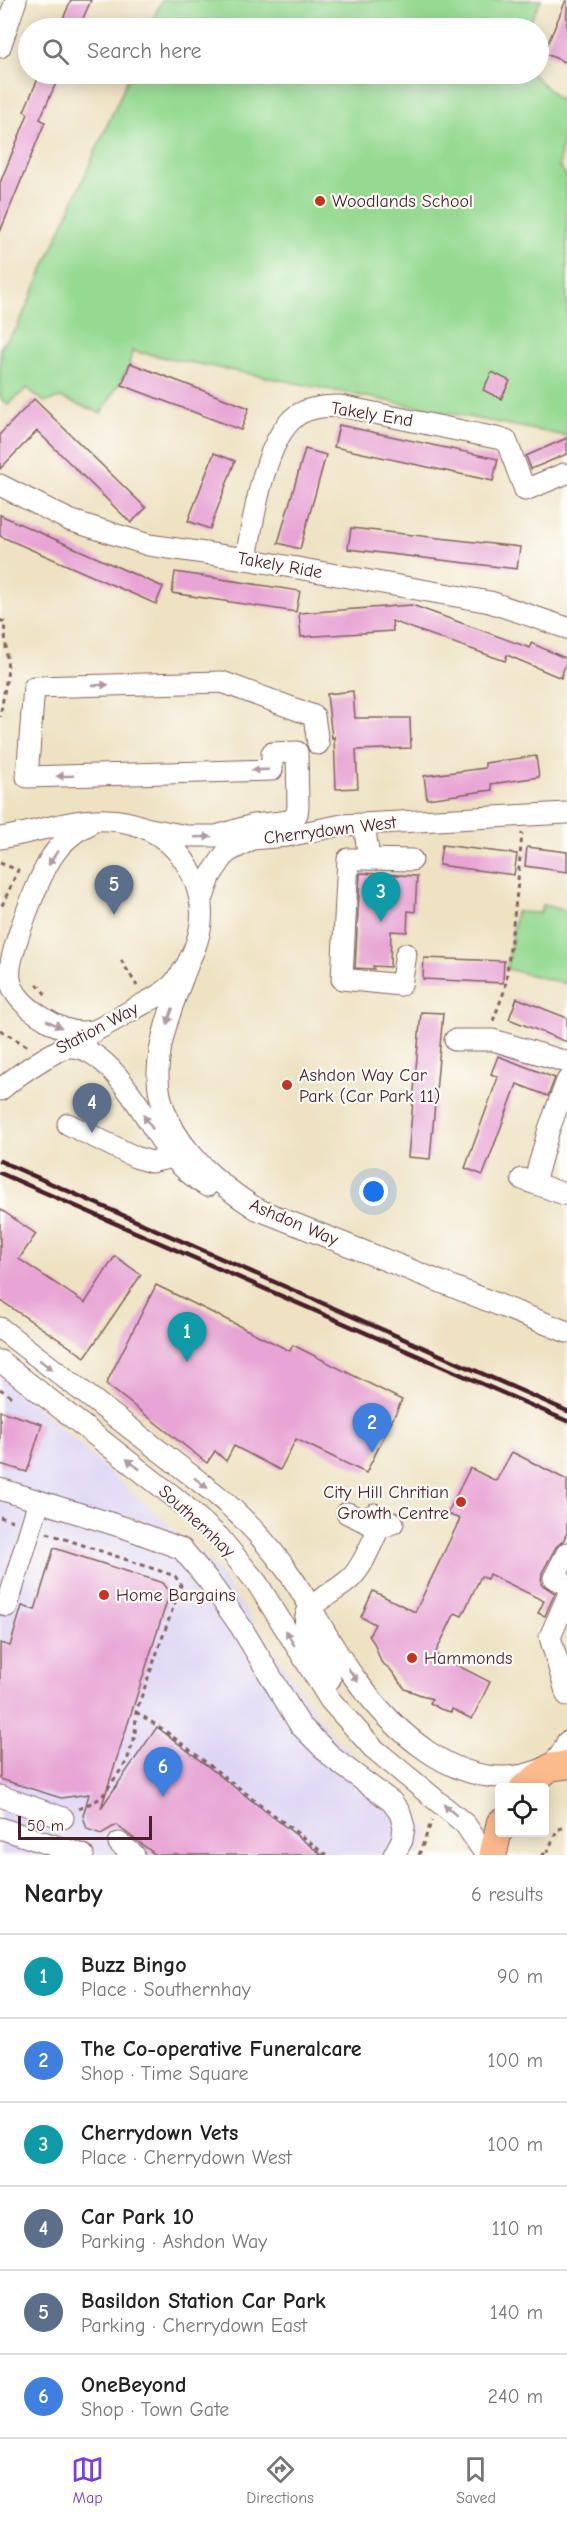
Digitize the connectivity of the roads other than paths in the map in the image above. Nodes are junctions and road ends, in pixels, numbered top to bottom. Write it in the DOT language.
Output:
graph roads {
  1 [pos="16,0"];
  2 [pos="0,47"];
  3 [pos="564,474"];
  4 [pos="0,485"];
  5 [pos="246,559"];
  6 [pos="567,628"];
  7 [pos="318,744"];
  8 [pos="567,813"];
  9 [pos="97,821"];
  10 [pos="364,824"];
  11 [pos="145,828"];
  12 [pos="0,838"];
  13 [pos="369,859"];
  14 [pos="412,860"];
  15 [pos="201,903"];
  16 [pos="406,954"];
  17 [pos="189,961"];
  18 [pos="96,1030"];
  19 [pos="455,1040"];
  20 [pos="59,1049"];
  21 [pos="567,1062"];
  22 [pos="567,1081"];
  23 [pos="0,1090"];
  24 [pos="68,1124"];
  25 [pos="173,1157"];
  26 [pos="567,1195"];
  27 [pos="257,1209"];
  28 [pos="0,1328"];
  29 [pos="567,1332"];
  30 [pos="0,1361"];
  31 [pos="0,1370"];
  32 [pos="25,1381"];
  33 [pos="0,1489"];
  34 [pos="39,1501"];
  35 [pos="347,1513"];
  36 [pos="567,1553"];
  37 [pos="567,1584"];
  38 [pos="567,1598"];
  39 [pos="7,1606"];
  40 [pos="310,1608"];
  41 [pos="567,1695"];
  42 [pos="567,1742"];
  43 [pos="373,1748"];
  44 [pos="562,1762"];
  45 [pos="530,1783"];
  46 [pos="0,1796"];
  47 [pos="63,1818"];
  48 [pos="0,1828"];
  49 [pos="497,1837"];
  50 [pos="83,1855"];
  51 [pos="394,1855"];
  52 [pos="486,1855"];
  53 [pos="493,1855"];
  1 -- 2 [label="street"];
  3 -- 5 [label="street, Takely End"];
  4 -- 5 [label="street, Takely Ride"];
  5 -- 6 [label="street, Takely Ride"];
  11 -- 7 [label="street, one-way"];
  8 -- 10 [label="street, Cherrydown West"];
  9 -- 11 [label="street"];
  9 -- 12 [label="street"];
  9 -- 18 [label="street, one-way"];
  10 -- 13 [label="street"];
  10 -- 15 [label="street, Cherrydown West"];
  11 -- 15 [label="street"];
  13 -- 14 [label="street"];
  13 -- 16 [label="street"];
  15 -- 17 [label="street"];
  17 -- 18 [label="street, Station Way"];
  17 -- 27 [label="street, Ashdon Way, one-way"];
  18 -- 20 [label="street, Station Way"];
  19 -- 21 [label="street"];
  20 -- 23 [label="street, Station Way"];
  25 -- 20 [label="street, one-way"];
  22 -- 26 [label="street"];
  24 -- 25 [label="street"];
  25 -- 27 [label="street"];
  27 -- 29 [label="street, Ashdon Way"];
  28 -- 40 [label="street, Southernhay, one-way"];
  30 -- 32 [label="street, Southernhay"];
  31 -- 32 [label="street"];
  43 -- 32 [label="street, Southernhay, one-way"];
  33 -- 34 [label="street"];
  34 -- 39 [label="street"];
  34 -- 51 [label="street"];
  35 -- 40 [label="street"];
  36 -- 37 [label="street"];
  38 -- 41 [label="street"];
  40 -- 43 [label="street, Southernhay"];
  40 -- 44 [label="street, Southernhay, one-way"];
  42 -- 44 [label="street"];
  52 -- 43 [label="street, Southernhay, one-way"];
  44 -- 45 [label="main road"];
  46 -- 47 [label="street"];
  48 -- 50 [label="street"];
  49 -- 53 [label="main road"];
}
